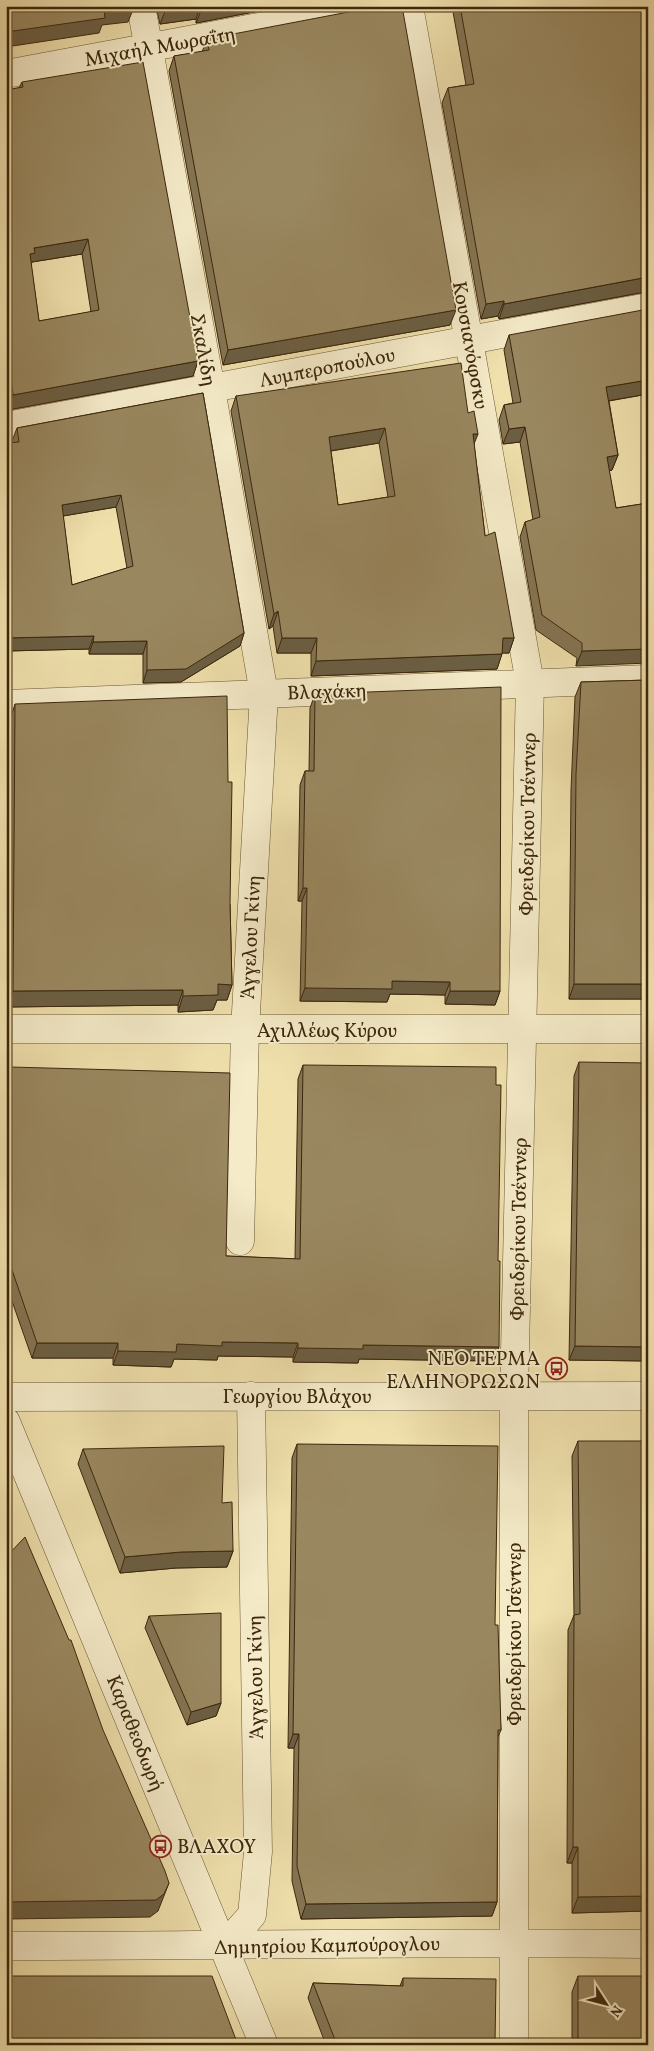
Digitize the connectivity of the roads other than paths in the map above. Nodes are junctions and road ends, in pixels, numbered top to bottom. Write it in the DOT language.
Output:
graph roads {
  1 [pos="141,6"];
  2 [pos="372,6"];
  3 [pos="409,6"];
  4 [pos="148,49"];
  5 [pos="6,74"];
  6 [pos="648,307"];
  7 [pos="470,340"];
  8 [pos="211,389"];
  9 [pos="6,426"];
  10 [pos="648,679"];
  11 [pos="530,683"];
  12 [pos="264,694"];
  13 [pos="6,704"];
  14 [pos="6,1029"];
  15 [pos="523,1029"];
  16 [pos="648,1029"];
  17 [pos="245,1030"];
  18 [pos="240,1241"];
  19 [pos="251,1396"];
  20 [pos="514,1396"];
  21 [pos="648,1396"];
  22 [pos="6,1397"];
  23 [pos="6,1422"];
  24 [pos="514,1943"];
  25 [pos="648,1944"];
  26 [pos="6,1946"];
  27 [pos="224,1946"];
  28 [pos="264,2045"];
  29 [pos="514,2045"];
  1 -- 4 [label="street, Σκαλίδη"];
  2 -- 4 [label="street, Μιχαήλ Μωραΐτη"];
  3 -- 7 [label="street, Κουσιανόφσκυ"];
  4 -- 5 [label="street, Μιχαήλ Μωραΐτη"];
  4 -- 8 [label="street, Σκαλίδη"];
  6 -- 7 [label="street, Λυμπεροπούλου"];
  7 -- 8 [label="street, Λυμπεροπούλου"];
  7 -- 11 [label="street, Κουσιανόφσκυ"];
  8 -- 9 [label="street, Λυμπεροπούλου"];
  8 -- 12 [label="street, Σκαλίδη"];
  10 -- 11 [label="street, Βλαχάκη"];
  11 -- 12 [label="street, Βλαχάκη"];
  11 -- 15 [label="street, Φρειδερίκου Τσέντνερ"];
  12 -- 13 [label="street, Βλαχάκη"];
  12 -- 17 [label="street, Άγγελου Γκίνη"];
  14 -- 17 [label="street, Αχιλλέως Κύρου"];
  15 -- 16 [label="street, Αχιλλέως Κύρου"];
  15 -- 17 [label="street, Αχιλλέως Κύρου"];
  15 -- 20 [label="street, Φρειδερίκου Τσέντνερ"];
  17 -- 18 [label="street, Άγγελου Γκίνη"];
  19 -- 20 [label="street, Γεωργίου Βλάχου"];
  19 -- 22 [label="street, Γεωργίου Βλάχου"];
  19 -- 27 [label="street, Άγγελου Γκίνη"];
  20 -- 21 [label="street, Γεωργίου Βλάχου"];
  20 -- 24 [label="street, Φρειδερίκου Τσέντνερ"];
  23 -- 27 [label="street, Καραθεοδωρή"];
  24 -- 25 [label="street, Δημητρίου Καμπούρογλου"];
  24 -- 27 [label="street, Δημητρίου Καμπούρογλου"];
  24 -- 29 [label="street, Φρειδερίκου Τσέντνερ"];
  26 -- 27 [label="street, Δημητρίου Καμπούρογλου"];
  27 -- 28 [label="street, Καραθεοδωρή"];
}
